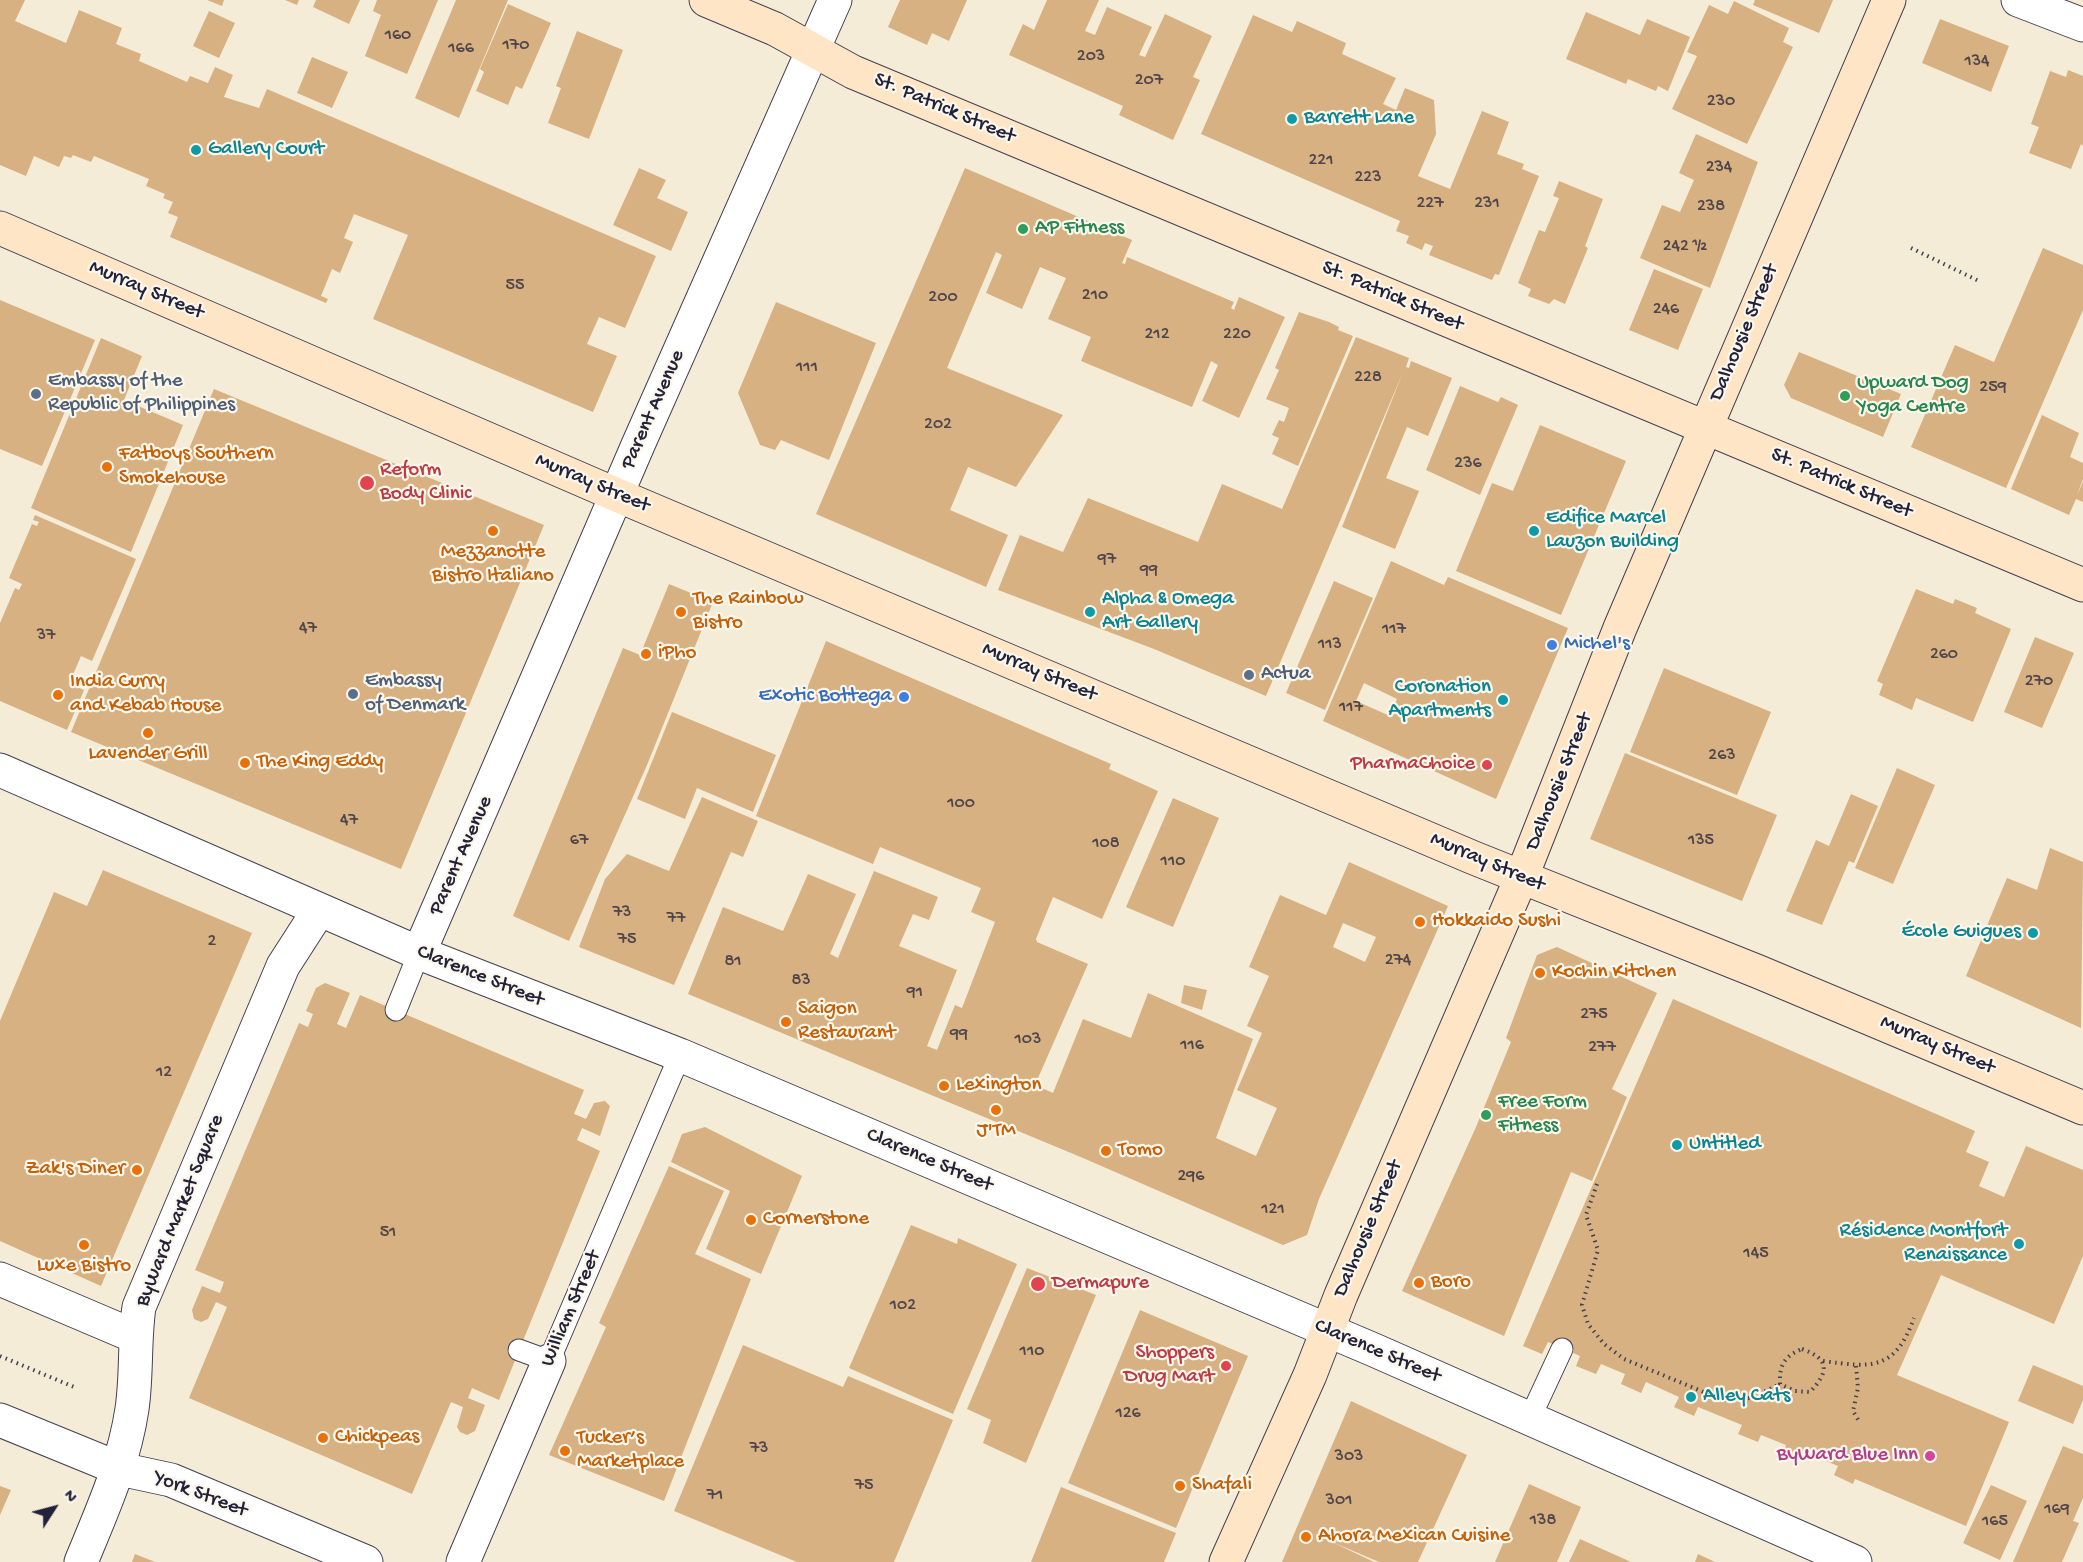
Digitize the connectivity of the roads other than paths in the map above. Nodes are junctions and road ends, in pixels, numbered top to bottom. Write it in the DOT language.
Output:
graph roads {
  1 [pos="706,0"];
  2 [pos="835,0"];
  3 [pos="1889,0"];
  4 [pos="2018,0"];
  5 [pos="2083,26"];
  6 [pos="813,49"];
  7 [pos="0,228"];
  8 [pos="1705,427"];
  9 [pos="617,495"];
  10 [pos="2083,585"];
  11 [pos="0,770"];
  12 [pos="1522,876"];
  13 [pos="319,910"];
  14 [pos="419,953"];
  15 [pos="396,1010"];
  16 [pos="680,1055"];
  17 [pos="2083,1108"];
  18 [pos="0,1279"];
  19 [pos="1328,1330"];
  20 [pos="134,1336"];
  21 [pos="1562,1349"];
  22 [pos="519,1350"];
  23 [pos="549,1361"];
  24 [pos="1530,1418"];
  25 [pos="0,1420"];
  26 [pos="120,1469"];
  27 [pos="354,1560"];
  28 [pos="81,1562"];
  29 [pos="463,1562"];
  30 [pos="1226,1562"];
  31 [pos="1855,1562"];
  1 -- 6 [label="main road, St. Patrick Street"];
  2 -- 6 [label="street, Parent Avenue"];
  3 -- 8 [label="main road, Dalhousie Street"];
  4 -- 5 [label="street"];
  6 -- 8 [label="main road, St. Patrick Street"];
  6 -- 9 [label="street, Parent Avenue"];
  7 -- 9 [label="main road, Murray Street"];
  8 -- 10 [label="main road, St. Patrick Street"];
  8 -- 12 [label="main road, Dalhousie Street"];
  9 -- 12 [label="main road, Murray Street"];
  9 -- 14 [label="street, Parent Avenue"];
  11 -- 13 [label="street, Clarence Street"];
  12 -- 17 [label="main road, Murray Street"];
  12 -- 19 [label="main road, Dalhousie Street"];
  13 -- 14 [label="street, Clarence Street"];
  13 -- 20 [label="street, ByWard Market Square"];
  14 -- 15 [label="lane"];
  14 -- 16 [label="street, Clarence Street"];
  16 -- 19 [label="street, Clarence Street"];
  16 -- 23 [label="lane, William Street"];
  18 -- 20 [label="street"];
  19 -- 24 [label="street, Clarence Street"];
  19 -- 30 [label="main road, Dalhousie Street"];
  20 -- 26 [label="street, ByWard Market Square"];
  21 -- 24 [label="lane"];
  22 -- 23 [label="lane"];
  23 -- 29 [label="street, William Street"];
  24 -- 31 [label="street, Clarence Street"];
  25 -- 26 [label="street, York Street"];
  26 -- 27 [label="street, York Street"];
  26 -- 28 [label="street, ByWard Market Square"];
}
